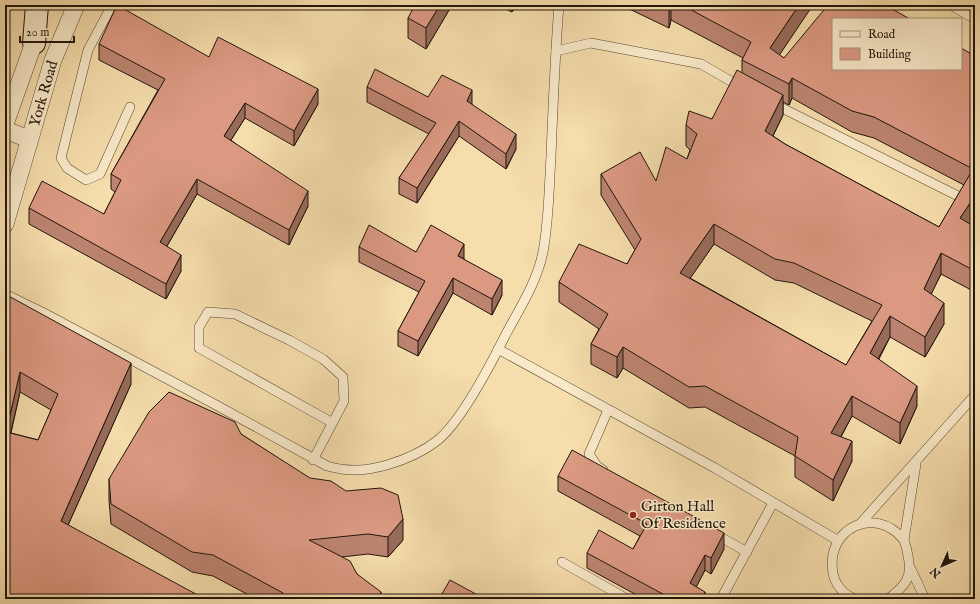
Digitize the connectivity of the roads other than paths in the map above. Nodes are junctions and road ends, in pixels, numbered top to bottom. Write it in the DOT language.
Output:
graph roads {
  1 [pos="37,5"];
  2 [pos="48,5"];
  3 [pos="76,5"];
  4 [pos="112,5"];
  5 [pos="559,5"];
  6 [pos="951,5"];
  7 [pos="975,18"];
  8 [pos="34,43"];
  9 [pos="556,51"];
  10 [pos="752,92"];
  11 [pos="764,99"];
  12 [pos="130,107"];
  13 [pos="5,124"];
  14 [pos="5,130"];
  15 [pos="29,138"];
  16 [pos="958,196"];
  17 [pos="5,224"];
  18 [pos="5,294"];
  19 [pos="498,350"];
  20 [pos="975,395"];
  21 [pos="608,410"];
  22 [pos="332,422"];
  23 [pos="313,460"];
  24 [pos="916,464"];
  25 [pos="611,474"];
  26 [pos="774,503"];
  27 [pos="859,525"];
  28 [pos="706,529"];
  29 [pos="837,540"];
  30 [pos="904,540"];
  31 [pos="746,552"];
  32 [pos="562,562"];
  33 [pos="911,569"];
  34 [pos="627,599"];
  35 [pos="721,599"];
  36 [pos="856,599"];
  37 [pos="888,599"];
  38 [pos="925,599"];
  1 -- 8 [label="main road"];
  2 -- 8 [label="street, York Road"];
  3 -- 15 [label="street, York Road"];
  4 -- 12 [label="lane"];
  5 -- 9 [label="lane"];
  6 -- 7 [label="lane"];
  8 -- 13 [label="street, York Road"];
  9 -- 10 [label="lane"];
  9 -- 19 [label="lane"];
  11 -- 16 [label="lane"];
  14 -- 15 [label="street, York Road"];
  15 -- 17 [label="street, York Road"];
  18 -- 23 [label="lane"];
  19 -- 21 [label="lane"];
  19 -- 23 [label="lane"];
  20 -- 24 [label="lane"];
  21 -- 25 [label="lane"];
  21 -- 26 [label="lane"];
  22 -- 22 [label="lane"];
  22 -- 23 [label="lane"];
  24 -- 27 [label="lane"];
  24 -- 30 [label="lane"];
  26 -- 29 [label="lane"];
  26 -- 31 [label="lane"];
  27 -- 29 [label="lane"];
  27 -- 30 [label="lane"];
  28 -- 31 [label="lane"];
  29 -- 36 [label="lane"];
  30 -- 33 [label="lane"];
  31 -- 35 [label="lane"];
  32 -- 34 [label="lane"];
  33 -- 37 [label="lane"];
  33 -- 38 [label="lane"];
}
